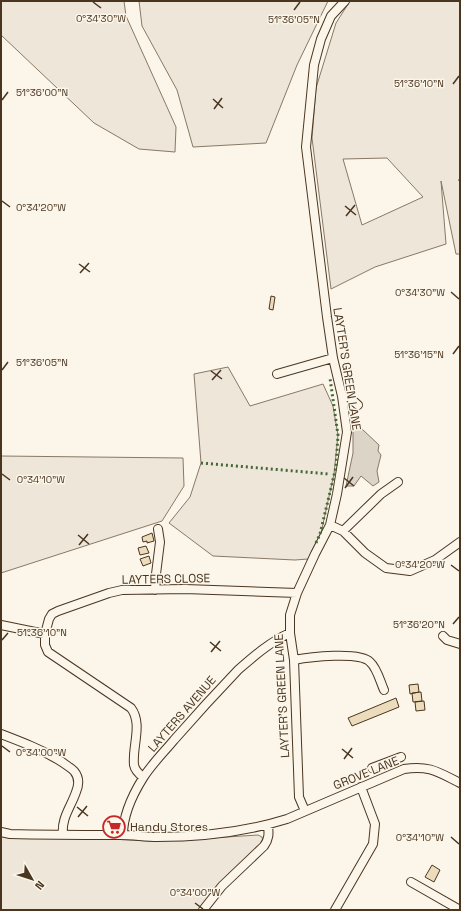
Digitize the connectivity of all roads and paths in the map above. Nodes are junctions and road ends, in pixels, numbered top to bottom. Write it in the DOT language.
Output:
graph roads {
  1 [pos="346,1"];
  2 [pos="333,358"];
  3 [pos="277,374"];
  4 [pos="342,396"];
  5 [pos="358,405"];
  6 [pos="398,482"];
  7 [pos="330,525"];
  8 [pos="158,529"];
  9 [pos="343,530"];
  10 [pos="460,542"];
  11 [pos="155,590"];
  12 [pos="297,593"];
  13 [pos="1,625"];
  14 [pos="290,633"];
  15 [pos="45,634"];
  16 [pos="443,636"];
  17 [pos="460,644"];
  18 [pos="294,660"];
  19 [pos="384,690"];
  20 [pos="1,734"];
  21 [pos="401,757"];
  22 [pos="384,764"];
  23 [pos="372,768"];
  24 [pos="389,775"];
  25 [pos="143,777"];
  26 [pos="460,783"];
  27 [pos="361,788"];
  28 [pos="305,811"];
  29 [pos="268,825"];
  30 [pos="1,832"];
  31 [pos="63,835"];
  32 [pos="123,835"];
  33 [pos="411,882"];
  34 [pos="203,910"];
  35 [pos="335,910"];
  36 [pos="460,910"];
  1 -- 2 [label="street, LAYTER'S GREEN LANE"];
  2 -- 3 [label="street"];
  2 -- 4 [label="street, LAYTER'S GREEN LANE"];
  4 -- 5 [label="street"];
  4 -- 7 [label="street, LAYTER'S GREEN LANE"];
  6 -- 9 [label="street"];
  7 -- 9 [label="street"];
  7 -- 12 [label="street, LAYTER'S GREEN LANE"];
  8 -- 11 [label="street"];
  9 -- 10 [label="street"];
  11 -- 12 [label="street, LAYTERS CLOSE"];
  11 -- 15 [label="street, LAYTERS CLOSE"];
  12 -- 14 [label="street, LAYTER'S GREEN LANE"];
  13 -- 15 [label="street"];
  14 -- 18 [label="street, LAYTER'S GREEN LANE"];
  14 -- 25 [label="street, LAYTERS AVENUE"];
  15 -- 25 [label="street"];
  16 -- 17 [label="street"];
  18 -- 19 [label="street"];
  18 -- 28 [label="street, LAYTER'S GREEN LANE"];
  20 -- 31 [label="street"];
  21 -- 22 [label="street"];
  22 -- 23 [label="street"];
  22 -- 24 [label="street"];
  24 -- 26 [label="street, GROVE LANE"];
  24 -- 27 [label="street, GROVE LANE"];
  25 -- 32 [label="street, LAYTERS AVENUE"];
  27 -- 28 [label="street, GROVE LANE"];
  27 -- 35 [label="street"];
  28 -- 29 [label="street, GROVE LANE"];
  29 -- 32 [label="street, GROVE LANE"];
  29 -- 34 [label="street"];
  30 -- 31 [label="street, GROVE LANE"];
  31 -- 32 [label="street, GROVE LANE"];
  33 -- 36 [label="street"];
}
